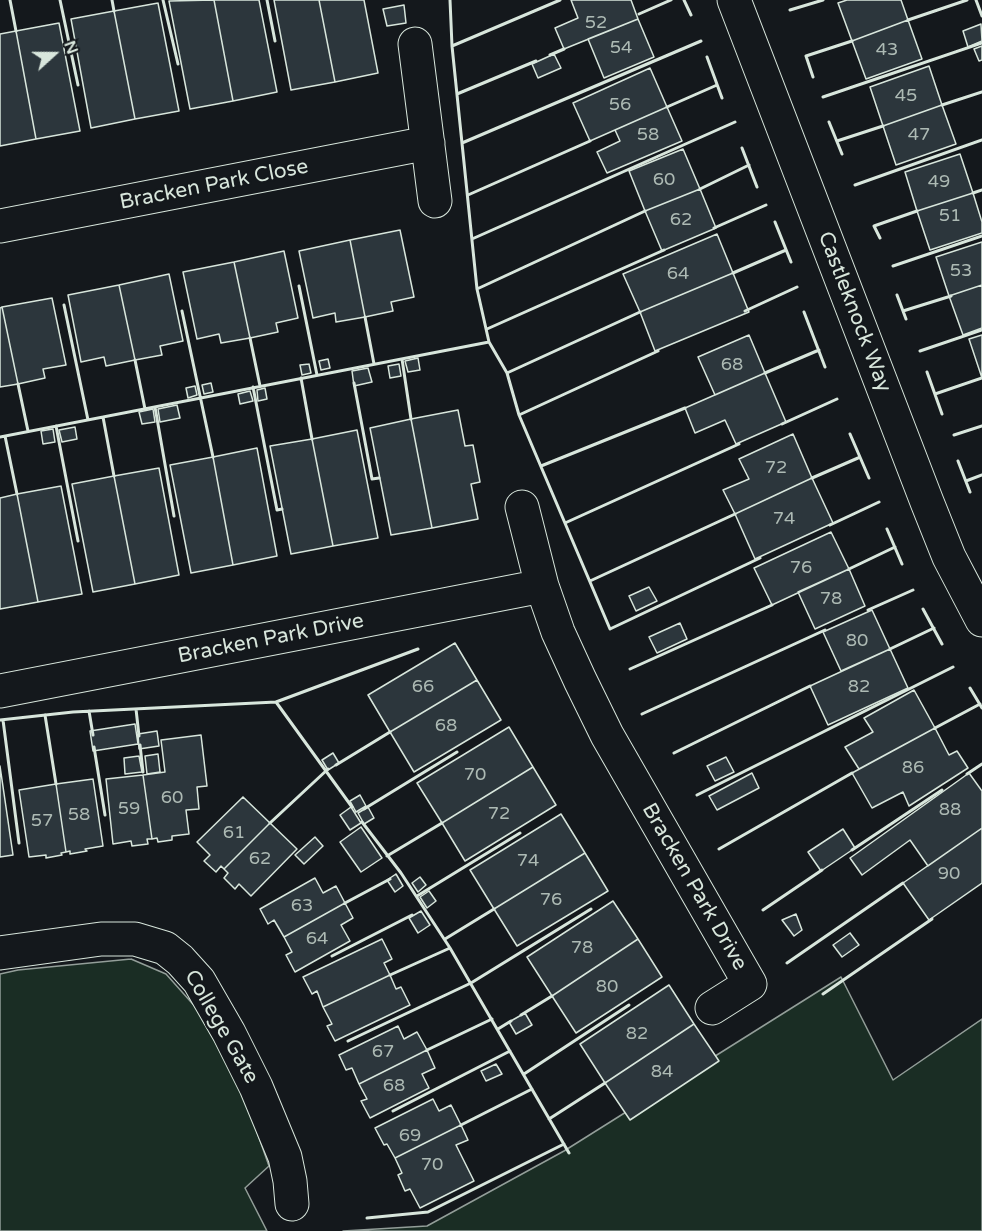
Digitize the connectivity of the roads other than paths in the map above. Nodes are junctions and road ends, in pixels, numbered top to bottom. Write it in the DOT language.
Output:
graph roads {
  1 [pos="734,0"];
  2 [pos="415,44"];
  3 [pos="428,143"];
  4 [pos="435,201"];
  5 [pos="0,226"];
  6 [pos="522,507"];
  7 [pos="542,586"];
  8 [pos="982,620"];
  9 [pos="0,692"];
  10 [pos="0,953"];
  11 [pos="712,1008"];
  12 [pos="292,1204"];
  1 -- 8 [label="street, Castleknock Way"];
  2 -- 3 [label="street"];
  3 -- 4 [label="street"];
  3 -- 5 [label="street, Bracken Park Close"];
  6 -- 7 [label="street, Bracken Park Drive"];
  7 -- 9 [label="street, Bracken Park Drive"];
  7 -- 11 [label="street, Bracken Park Drive"];
  10 -- 12 [label="street, College Gate"];
}
